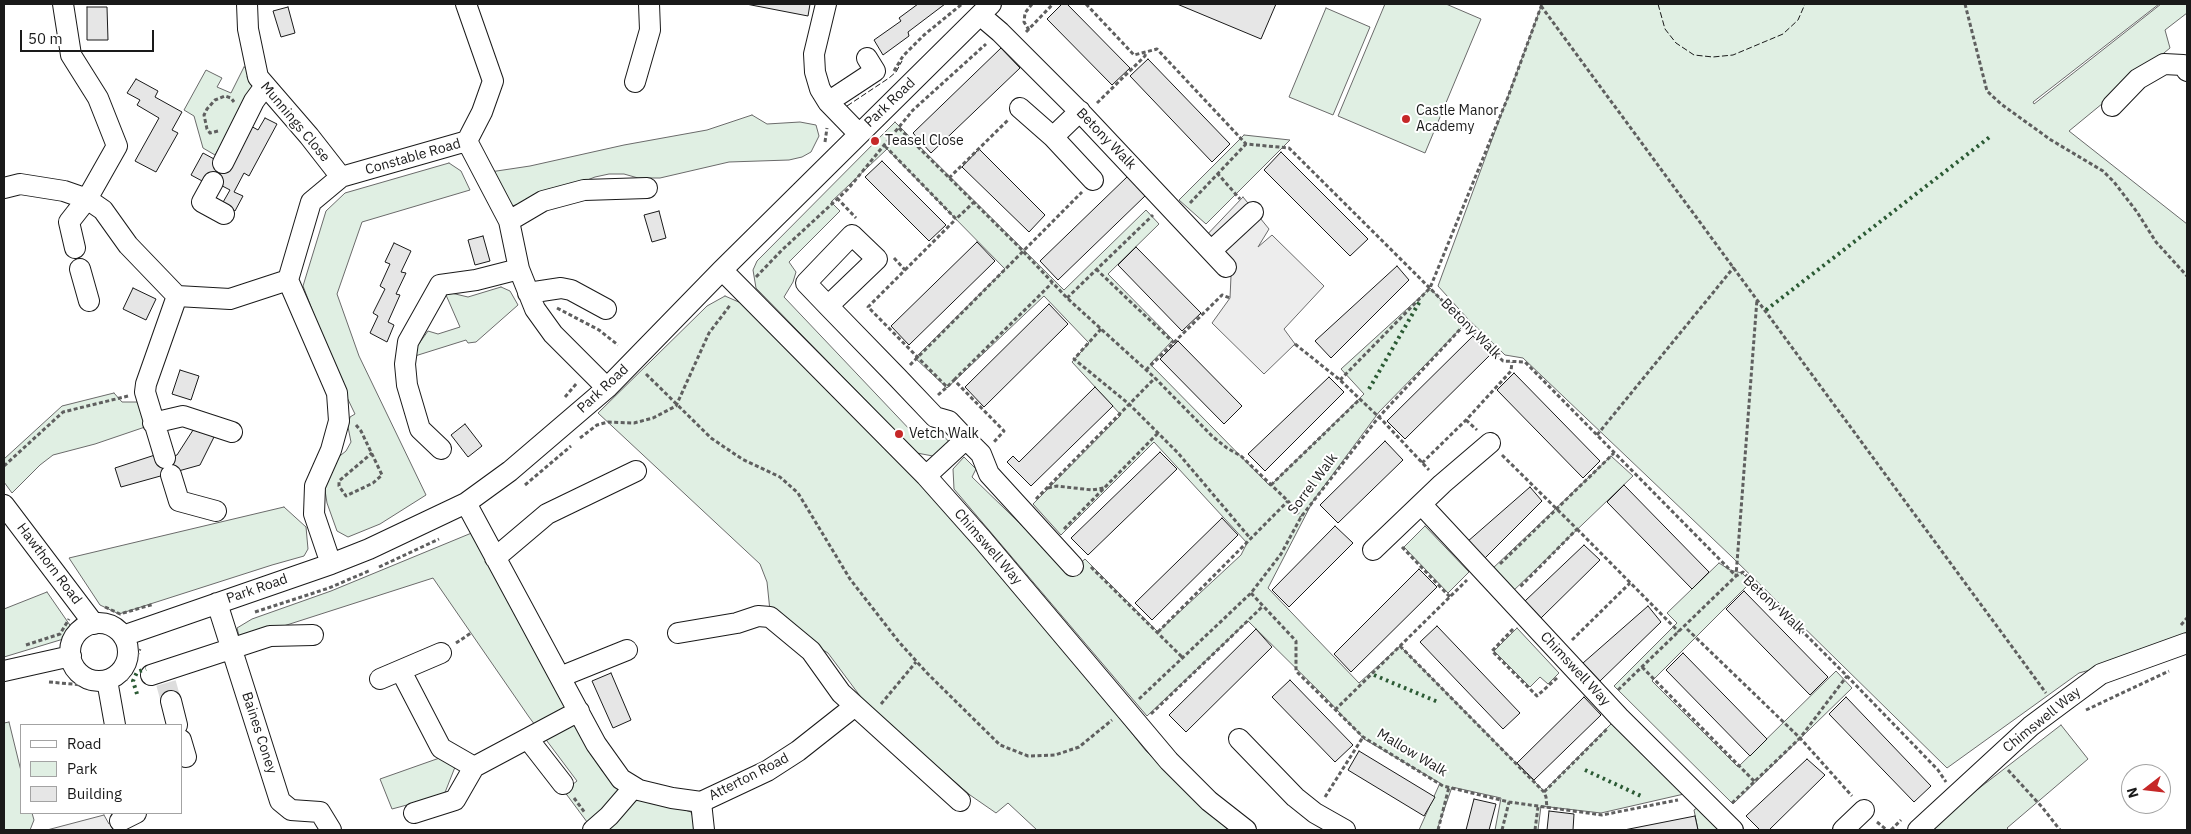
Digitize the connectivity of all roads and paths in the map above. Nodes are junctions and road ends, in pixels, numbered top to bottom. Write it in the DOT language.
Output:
graph roads {
  1 [pos="63,4"];
  2 [pos="247,4"];
  3 [pos="466,4"];
  4 [pos="649,4"];
  5 [pos="826,4"];
  6 [pos="962,4"];
  7 [pos="1032,4"];
  8 [pos="1054,4"];
  9 [pos="1086,4"];
  10 [pos="1964,4"];
  11 [pos="1542,5"];
  12 [pos="986,10"];
  13 [pos="1028,30"];
  14 [pos="1013,44"];
  15 [pos="1146,52"];
  16 [pos="867,58"];
  17 [pos="2187,71"];
  18 [pos="888,77"];
  19 [pos="635,82"];
  20 [pos="265,86"];
  21 [pos="832,106"];
  22 [pos="2112,106"];
  23 [pos="233,108"];
  24 [pos="1020,108"];
  25 [pos="1082,113"];
  26 [pos="222,124"];
  27 [pos="899,128"];
  28 [pos="859,134"];
  29 [pos="1053,137"];
  30 [pos="467,140"];
  31 [pos="1246,144"];
  32 [pos="821,146"];
  33 [pos="884,146"];
  34 [pos="223,163"];
  35 [pos="1217,174"];
  36 [pos="342,177"];
  37 [pos="949,178"];
  38 [pos="1093,180"];
  39 [pos="213,182"];
  40 [pos="4,188"];
  41 [pos="647,188"];
  42 [pos="837,198"];
  43 [pos="87,199"];
  44 [pos="974,202"];
  45 [pos="1171,209"];
  46 [pos="1253,212"];
  47 [pos="224,214"];
  48 [pos="960,215"];
  49 [pos="509,221"];
  50 [pos="862,224"];
  51 [pos="75,248"];
  52 [pos="1212,250"];
  53 [pos="1023,251"];
  54 [pos="893,257"];
  55 [pos="1226,267"];
  56 [pos="1734,267"];
  57 [pos="80,268"];
  58 [pos="519,269"];
  59 [pos="1096,269"];
  60 [pos="722,270"];
  61 [pos="905,270"];
  62 [pos="2187,276"];
  63 [pos="288,280"];
  64 [pos="1052,283"];
  65 [pos="1430,288"];
  66 [pos="177,296"];
  67 [pos="530,297"];
  68 [pos="1067,298"];
  69 [pos="1230,298"];
  70 [pos="1757,298"];
  71 [pos="89,301"];
  72 [pos="828,306"];
  73 [pos="606,309"];
  74 [pos="1464,324"];
  75 [pos="1101,329"];
  76 [pos="1174,343"];
  77 [pos="1296,344"];
  78 [pos="618,345"];
  79 [pos="918,357"];
  80 [pos="1512,362"];
  81 [pos="588,369"];
  82 [pos="1146,370"];
  83 [pos="645,373"];
  84 [pos="897,377"];
  85 [pos="1154,378"];
  86 [pos="954,380"];
  87 [pos="1340,380"];
  88 [pos="607,388"];
  89 [pos="145,392"];
  90 [pos="1359,400"];
  91 [pos="561,402"];
  92 [pos="1129,404"];
  93 [pos="338,407"];
  94 [pos="1378,418"];
  95 [pos="154,423"];
  96 [pos="232,432"];
  97 [pos="1158,433"];
  98 [pos="1597,435"];
  99 [pos="966,439"];
  100 [pos="1490,442"];
  101 [pos="989,447"];
  102 [pos="441,448"];
  103 [pos="372,453"];
  104 [pos="1614,453"];
  105 [pos="1422,463"];
  106 [pos="4,466"];
  107 [pos="636,471"];
  108 [pos="926,476"];
  109 [pos="1442,484"];
  110 [pos="1272,485"];
  111 [pos="1047,488"];
  112 [pos="1105,488"];
  113 [pos="1031,492"];
  114 [pos="1288,501"];
  115 [pos="466,502"];
  116 [pos="1421,504"];
  117 [pos="4,505"];
  118 [pos="1030,505"];
  119 [pos="1557,509"];
  120 [pos="216,511"];
  121 [pos="1301,517"];
  122 [pos="1577,529"];
  123 [pos="1390,534"];
  124 [pos="1250,538"];
  125 [pos="1051,542"];
  126 [pos="1373,550"];
  127 [pos="495,558"];
  128 [pos="331,564"];
  129 [pos="1073,566"];
  130 [pos="1484,572"];
  131 [pos="1736,576"];
  132 [pos="1630,583"];
  133 [pos="1251,593"];
  134 [pos="1450,596"];
  135 [pos="1509,598"];
  136 [pos="157,603"];
  137 [pos="217,603"];
  138 [pos="1263,606"];
  139 [pos="1526,616"];
  140 [pos="88,617"];
  141 [pos="1687,629"];
  142 [pos="1158,632"];
  143 [pos="1679,632"];
  144 [pos="678,633"];
  145 [pos="313,635"];
  146 [pos="123,636"];
  147 [pos="2187,643"];
  148 [pos="22,646"];
  149 [pos="1400,646"];
  150 [pos="232,649"];
  151 [pos="627,650"];
  152 [pos="441,653"];
  153 [pos="71,656"];
  154 [pos="1183,658"];
  155 [pos="1565,659"];
  156 [pos="916,662"];
  157 [pos="1642,667"];
  158 [pos="2171,670"];
  159 [pos="4,671"];
  160 [pos="402,671"];
  161 [pos="1847,676"];
  162 [pos="560,677"];
  163 [pos="380,679"];
  164 [pos="107,680"];
  165 [pos="2047,693"];
  166 [pos="1139,699"];
  167 [pos="1605,702"];
  168 [pos="1335,710"];
  169 [pos="579,711"];
  170 [pos="862,712"];
  171 [pos="2081,713"];
  172 [pos="1619,716"];
  173 [pos="1112,720"];
  174 [pos="115,724"];
  175 [pos="177,724"];
  176 [pos="1138,726"];
  177 [pos="1363,737"];
  178 [pos="1800,738"];
  179 [pos="528,739"];
  180 [pos="1239,739"];
  181 [pos="1996,758"];
  182 [pos="2017,766"];
  183 [pos="474,767"];
  184 [pos="2010,772"];
  185 [pos="1755,782"];
  186 [pos="563,784"];
  187 [pos="634,787"];
  188 [pos="1449,787"];
  189 [pos="1694,791"];
  190 [pos="1544,792"];
  191 [pos="1956,796"];
  192 [pos="960,801"];
  193 [pos="701,802"];
  194 [pos="1509,802"];
  195 [pos="1538,807"];
  196 [pos="1547,808"];
  197 [pos="1864,810"];
  198 [pos="414,813"];
  199 [pos="1316,813"];
  200 [pos="1719,816"];
  201 [pos="594,829"];
  202 [pos="331,830"];
  203 [pos="704,830"];
  204 [pos="1246,830"];
  205 [pos="1345,830"];
  206 [pos="1438,830"];
  207 [pos="1502,830"];
  208 [pos="1535,830"];
  209 [pos="1733,830"];
  210 [pos="1843,830"];
  211 [pos="1887,830"];
  212 [pos="1918,830"];
  213 [pos="2060,830"];
  1 -- 43 [label="street"];
  2 -- 20 [label="street, Munnings Close"];
  3 -- 30 [label="street"];
  4 -- 19 [label="street"];
  5 -- 21 [label="street"];
  6 -- 18 [label="path"];
  7 -- 13 [label="path"];
  8 -- 13 [label="path"];
  9 -- 15 [label="path"];
  10 -- 62 [label="path"];
  11 -- 56 [label="path"];
  11 -- 65 [label="path"];
  12 -- 14 [label="street, Betony Walk"];
  12 -- 28 [label="street, Park Road"];
  13 -- 14 [label="path"];
  14 -- 25 [label="street, Betony Walk"];
  15 -- 25 [label="path"];
  15 -- 31 [label="path"];
  16 -- 21 [label="street"];
  17 -- 22 [label="street"];
  20 -- 34 [label="street"];
  20 -- 36 [label="street, Munnings Close"];
  21 -- 28 [label="street"];
  21 -- 32 [label="path"];
  23 -- 26 [label="path"];
  24 -- 29 [label="street"];
  24 -- 37 [label="path"];
  25 -- 29 [label="street"];
  25 -- 45 [label="street, Betony Walk"];
  27 -- 37 [label="path"];
  28 -- 60 [label="street, Park Road"];
  29 -- 38 [label="street"];
  30 -- 36 [label="street, Constable Road"];
  30 -- 49 [label="street, Constable Road"];
  31 -- 35 [label="path"];
  31 -- 65 [label="path, Betony Walk"];
  33 -- 48 [label="path"];
  35 -- 45 [label="path"];
  35 -- 46 [label="path"];
  36 -- 63 [label="street, Constable Road"];
  37 -- 44 [label="path"];
  38 -- 53 [label="path"];
  39 -- 47 [label="street"];
  40 -- 43 [label="street"];
  41 -- 49 [label="street"];
  42 -- 50 [label="path"];
  43 -- 51 [label="street"];
  43 -- 66 [label="street"];
  44 -- 48 [label="path"];
  44 -- 53 [label="path"];
  45 -- 52 [label="street, Betony Walk"];
  45 -- 59 [label="path"];
  46 -- 52 [label="street"];
  48 -- 61 [label="path"];
  49 -- 58 [label="street, Constable Road"];
  52 -- 55 [label="street, Betony Walk"];
  53 -- 64 [label="path"];
  53 -- 79 [label="path"];
  54 -- 61 [label="path"];
  56 -- 70 [label="path"];
  56 -- 98 [label="path"];
  57 -- 71 [label="street"];
  58 -- 67 [label="street, Constable Road"];
  58 -- 102 [label="street"];
  59 -- 68 [label="path"];
  59 -- 76 [label="path"];
  60 -- 88 [label="street, Park Road"];
  60 -- 108 [label="street, Chimswell Way"];
  61 -- 79 [label="path"];
  63 -- 66 [label="street"];
  63 -- 93 [label="street"];
  64 -- 68 [label="path"];
  64 -- 86 [label="path"];
  65 -- 74 [label="path, Betony Walk"];
  65 -- 87 [label="path"];
  66 -- 89 [label="street"];
  67 -- 73 [label="street"];
  67 -- 78 [label="path"];
  67 -- 81 [label="street, Constable Road"];
  68 -- 75 [label="path"];
  69 -- 76 [label="path"];
  70 -- 131 [label="path"];
  70 -- 165 [label="path"];
  72 -- 84 [label="street"];
  74 -- 80 [label="path, Betony Walk"];
  74 -- 94 [label="path, Sorrel Walk"];
  75 -- 82 [label="path"];
  75 -- 92 [label="path"];
  76 -- 82 [label="path"];
  77 -- 87 [label="path"];
  79 -- 84 [label="path"];
  79 -- 86 [label="path"];
  80 -- 98 [label="path, Betony Walk"];
  80 -- 105 [label="path"];
  81 -- 88 [label="street, Constable Road"];
  81 -- 91 [label="path"];
  82 -- 85 [label="path"];
  83 -- 156 [label="path"];
  84 -- 99 [label="street"];
  85 -- 92 [label="path"];
  85 -- 110 [label="path"];
  86 -- 101 [label="path"];
  87 -- 90 [label="path"];
  88 -- 115 [label="street, Park Road"];
  89 -- 95 [label="street"];
  89 -- 106 [label="path"];
  90 -- 94 [label="path"];
  90 -- 110 [label="path"];
  92 -- 97 [label="path"];
  92 -- 111 [label="path"];
  93 -- 103 [label="path"];
  93 -- 128 [label="street"];
  94 -- 105 [label="path"];
  94 -- 121 [label="path, Sorrel Walk"];
  95 -- 96 [label="street"];
  95 -- 120 [label="street"];
  97 -- 112 [label="path"];
  97 -- 124 [label="path"];
  98 -- 104 [label="path, Betony Walk"];
  99 -- 108 [label="street"];
  99 -- 118 [label="street"];
  100 -- 109 [label="street"];
  100 -- 119 [label="path"];
  103 -- 103 [label="path"];
  104 -- 119 [label="path"];
  104 -- 131 [label="path, Betony Walk"];
  105 -- 109 [label="path"];
  107 -- 127 [label="street"];
  108 -- 176 [label="street, Chimswell Way"];
  109 -- 116 [label="street"];
  110 -- 114 [label="path"];
  111 -- 112 [label="path"];
  111 -- 118 [label="path"];
  112 -- 125 [label="path"];
  113 -- 118 [label="path"];
  114 -- 121 [label="path"];
  114 -- 124 [label="path"];
  115 -- 127 [label="street, Atterton Road"];
  115 -- 128 [label="street, Park Road"];
  116 -- 123 [label="street"];
  116 -- 130 [label="street, Chimswell Way"];
  117 -- 140 [label="street, Hawthorn Road"];
  118 -- 125 [label="street"];
  119 -- 122 [label="path"];
  119 -- 130 [label="path"];
  121 -- 133 [label="path, Sorrel Walk"];
  122 -- 132 [label="path"];
  122 -- 135 [label="path"];
  123 -- 126 [label="street"];
  123 -- 134 [label="path"];
  124 -- 142 [label="path"];
  125 -- 129 [label="street"];
  127 -- 162 [label="street, Atterton Road"];
  128 -- 137 [label="street, Park Road"];
  129 -- 142 [label="path"];
  130 -- 134 [label="path"];
  130 -- 135 [label="street, Chimswell Way"];
  131 -- 143 [label="path"];
  131 -- 161 [label="path, Betony Walk"];
  132 -- 143 [label="path"];
  132 -- 155 [label="path"];
  133 -- 138 [label="path, Mallow Walk"];
  133 -- 154 [label="path, Sorrel Walk"];
  134 -- 149 [label="path"];
  135 -- 139 [label="street, Chimswell Way"];
  136 -- 140 [label="path"];
  137 -- 146 [label="street, Park Road"];
  137 -- 150 [label="street, Baines Coney"];
  138 -- 168 [label="path, Mallow Walk"];
  138 -- 176 [label="path"];
  139 -- 155 [label="street, Chimswell Way"];
  139 -- 155 [label="path"];
  140 -- 146 [label="street"];
  140 -- 148 [label="path"];
  140 -- 153 [label="street"];
  141 -- 178 [label="path"];
  142 -- 154 [label="path"];
  143 -- 157 [label="path"];
  144 -- 170 [label="street"];
  145 -- 150 [label="street"];
  146 -- 164 [label="street"];
  147 -- 181 [label="street, Chimswell Way"];
  149 -- 168 [label="path"];
  149 -- 190 [label="path"];
  150 -- 175 [label="street"];
  150 -- 202 [label="street, Baines Coney"];
  151 -- 162 [label="street"];
  152 -- 160 [label="street"];
  153 -- 159 [label="street"];
  153 -- 164 [label="street"];
  154 -- 166 [label="path, Sorrel Walk"];
  155 -- 167 [label="street, Chimswell Way"];
  156 -- 170 [label="path"];
  156 -- 173 [label="path"];
  157 -- 167 [label="path"];
  157 -- 185 [label="path"];
  158 -- 171 [label="path"];
  160 -- 163 [label="street"];
  160 -- 183 [label="street"];
  161 -- 178 [label="path"];
  161 -- 191 [label="path, Betony Walk"];
  162 -- 169 [label="street, Atterton Road"];
  164 -- 174 [label="street"];
  167 -- 172 [label="street, Chimswell Way"];
  168 -- 177 [label="path, Mallow Walk"];
  169 -- 179 [label="street"];
  169 -- 187 [label="street, Atterton Road"];
  170 -- 192 [label="street"];
  170 -- 193 [label="street, Atterton Road"];
  172 -- 189 [label="street, Chimswell Way"];
  172 -- 190 [label="path"];
  176 -- 204 [label="street, Chimswell Way"];
  177 -- 188 [label="path, Mallow Walk"];
  177 -- 199 [label="path"];
  178 -- 185 [label="path"];
  178 -- 197 [label="path"];
  179 -- 183 [label="street"];
  179 -- 186 [label="street"];
  180 -- 199 [label="street"];
  181 -- 184 [label="path"];
  181 -- 191 [label="street, Chimswell Way"];
  182 -- 184 [label="path"];
  183 -- 198 [label="street"];
  184 -- 213 [label="path"];
  185 -- 200 [label="path"];
  186 -- 201 [label="path"];
  187 -- 193 [label="street, Atterton Road"];
  187 -- 201 [label="street"];
  188 -- 194 [label="path, Mallow Walk"];
  188 -- 206 [label="path"];
  189 -- 196 [label="path, Mallow Walk"];
  189 -- 200 [label="street, Chimswell Way"];
  190 -- 196 [label="path"];
  191 -- 212 [label="street, Chimswell Way"];
  193 -- 203 [label="street"];
  194 -- 195 [label="path, Mallow Walk"];
  194 -- 207 [label="path"];
  195 -- 196 [label="path, Mallow Walk"];
  195 -- 208 [label="path"];
  197 -- 210 [label="street"];
  197 -- 211 [label="path"];
  199 -- 205 [label="street"];
  200 -- 209 [label="street, Chimswell Way"];
}
